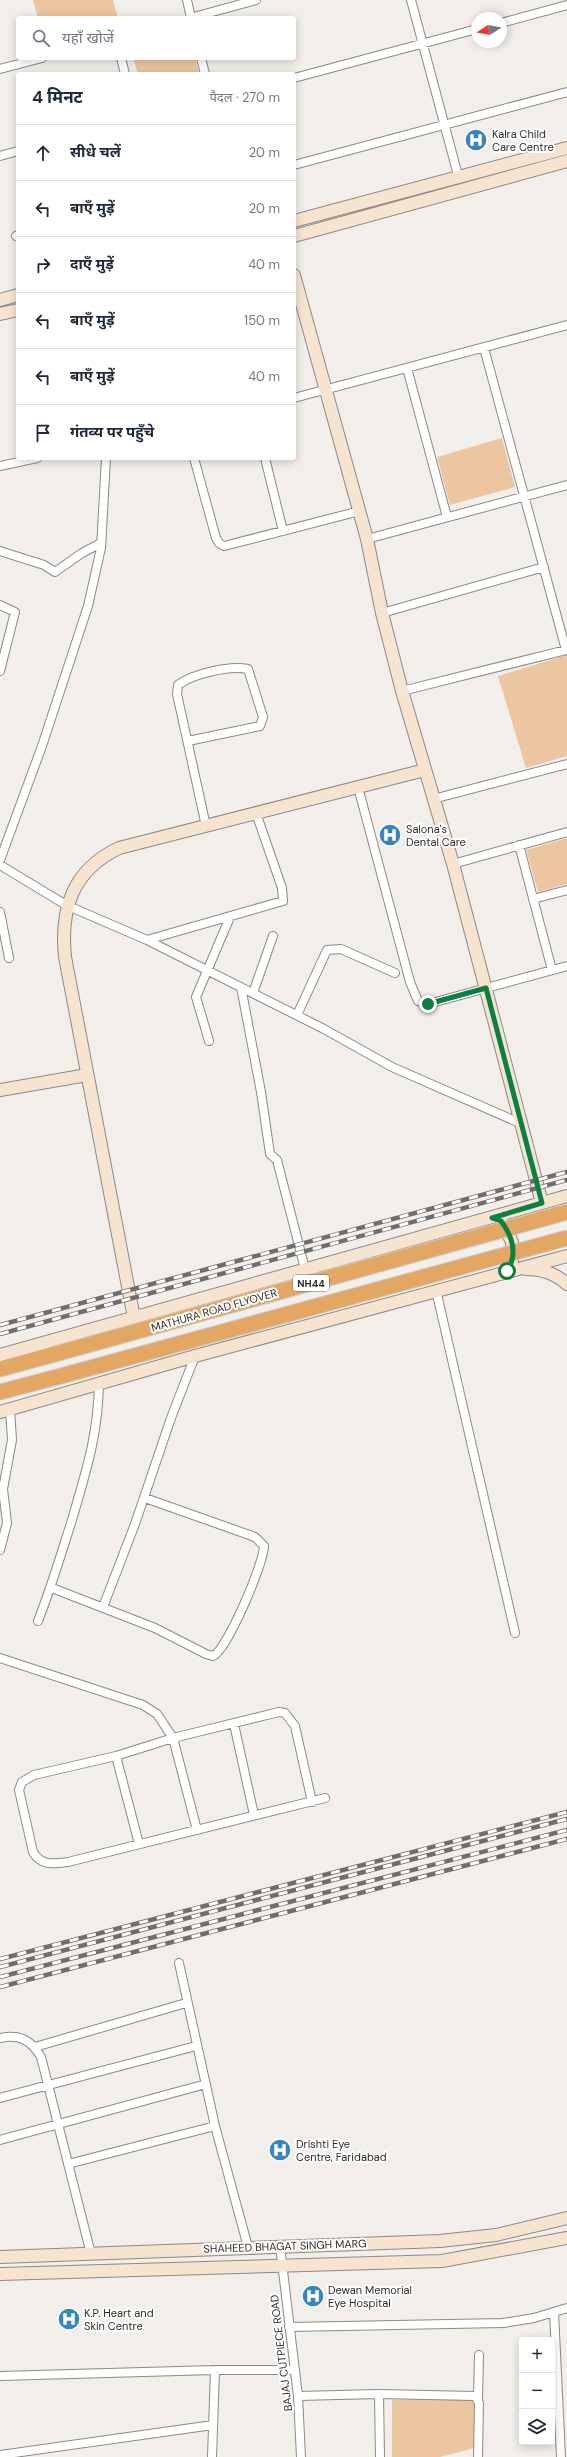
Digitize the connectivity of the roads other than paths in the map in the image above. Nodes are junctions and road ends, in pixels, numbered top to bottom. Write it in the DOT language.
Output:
graph roads {
  1 [pos="187,0"];
  2 [pos="256,0"];
  3 [pos="411,0"];
  4 [pos="567,5"];
  5 [pos="191,16"];
  6 [pos="198,16"];
  7 [pos="507,21"];
  8 [pos="471,31"];
  9 [pos="423,44"];
  10 [pos="35,60"];
  11 [pos="122,60"];
  12 [pos="202,60"];
  13 [pos="0,70"];
  14 [pos="124,72"];
  15 [pos="204,72"];
  16 [pos="296,77"];
  17 [pos="567,92"];
  18 [pos="444,125"];
  19 [pos="567,148"];
  20 [pos="16,152"];
  21 [pos="0,156"];
  22 [pos="567,161"];
  23 [pos="296,164"];
  24 [pos="459,179"];
  25 [pos="296,220"];
  26 [pos="296,235"];
  27 [pos="296,282"];
  28 [pos="16,295"];
  29 [pos="0,298"];
  30 [pos="16,310"];
  31 [pos="2,314"];
  32 [pos="567,325"];
  33 [pos="484,348"];
  34 [pos="407,368"];
  35 [pos="327,390"];
  36 [pos="296,398"];
  37 [pos="28,460"];
  38 [pos="106,460"];
  39 [pos="195,460"];
  40 [pos="265,460"];
  41 [pos="0,466"];
  42 [pos="567,485"];
  43 [pos="524,496"];
  44 [pos="360,511"];
  45 [pos="447,517"];
  46 [pos="283,531"];
  47 [pos="367,539"];
  48 [pos="102,543"];
  49 [pos="0,551"];
  50 [pos="544,567"];
  51 [pos="0,605"];
  52 [pos="382,613"];
  53 [pos="0,671"];
  54 [pos="402,691"];
  55 [pos="188,741"];
  56 [pos="567,764"];
  57 [pos="425,770"];
  58 [pos="358,787"];
  59 [pos="433,799"];
  60 [pos="256,813"];
  61 [pos="206,826"];
  62 [pos="567,832"];
  63 [pos="519,845"];
  64 [pos="0,860"];
  65 [pos="453,864"];
  66 [pos="0,865"];
  67 [pos="567,890"];
  68 [pos="533,899"];
  69 [pos="66,905"];
  70 [pos="0,912"];
  71 [pos="230,917"];
  72 [pos="273,936"];
  73 [pos="147,940"];
  74 [pos="8,958"];
  75 [pos="567,966"];
  76 [pos="552,970"];
  77 [pos="207,971"];
  78 [pos="394,973"];
  79 [pos="241,987"];
  80 [pos="486,988"];
  81 [pos="254,993"];
  82 [pos="297,1015"];
  83 [pos="209,1041"];
  84 [pos="87,1075"];
  85 [pos="0,1090"];
  86 [pos="522,1124"];
  87 [pos="565,1202"];
  88 [pos="542,1203"];
  89 [pos="492,1218"];
  90 [pos="567,1218"];
  91 [pos="567,1238"];
  92 [pos="567,1256"];
  93 [pos="305,1269"];
  94 [pos="512,1270"];
  95 [pos="567,1284"];
  96 [pos="436,1290"];
  97 [pos="134,1318"];
  98 [pos="0,1355"];
  99 [pos="195,1356"];
  100 [pos="0,1369"];
  101 [pos="99,1383"];
  102 [pos="0,1392"];
  103 [pos="5,1411"];
  104 [pos="145,1498"];
  105 [pos="0,1550"];
  106 [pos="52,1588"];
  107 [pos="103,1607"];
  108 [pos="38,1621"];
  109 [pos="515,1633"];
  110 [pos="0,1658"];
  111 [pos="234,1724"];
  112 [pos="173,1738"];
  113 [pos="116,1756"];
  114 [pos="325,1798"];
  115 [pos="312,1802"];
  116 [pos="254,1815"];
  117 [pos="197,1830"];
  118 [pos="139,1844"];
  119 [pos="179,1963"];
  120 [pos="186,2003"];
  121 [pos="0,2038"];
  122 [pos="196,2046"];
  123 [pos="35,2047"];
  124 [pos="206,2084"];
  125 [pos="50,2086"];
  126 [pos="0,2098"];
  127 [pos="59,2125"];
  128 [pos="215,2126"];
  129 [pos="0,2140"];
  130 [pos="68,2164"];
  131 [pos="567,2218"];
  132 [pos="567,2238"];
  133 [pos="280,2246"];
  134 [pos="248,2247"];
  135 [pos="91,2254"];
  136 [pos="0,2257"];
  137 [pos="282,2266"];
  138 [pos="0,2274"];
  139 [pos="567,2308"];
  140 [pos="554,2312"];
  141 [pos="289,2327"];
  142 [pos="479,2355"];
  143 [pos="215,2370"];
  144 [pos="295,2370"];
  145 [pos="0,2376"];
  146 [pos="379,2394"];
  147 [pos="298,2396"];
  148 [pos="478,2398"];
  149 [pos="213,2425"];
  150 [pos="0,2455"];
  151 [pos="212,2457"];
  152 [pos="301,2457"];
  153 [pos="380,2457"];
  154 [pos="478,2457"];
  155 [pos="561,2457"];
  1 -- 5 [label="street"];
  2 -- 6 [label="street"];
  3 -- 9 [label="street"];
  4 -- 7 [label="street"];
  8 -- 9 [label="street"];
  9 -- 16 [label="street"];
  9 -- 18 [label="street"];
  10 -- 13 [label="street"];
  11 -- 14 [label="street"];
  12 -- 15 [label="street"];
  17 -- 18 [label="street"];
  18 -- 23 [label="street"];
  18 -- 24 [label="street"];
  19 -- 24 [label="street"];
  20 -- 21 [label="street"];
  22 -- 26 [label="street"];
  24 -- 25 [label="street"];
  27 -- 35 [label="street"];
  28 -- 29 [label="street"];
  29 -- 31 [label="street"];
  30 -- 31 [label="street"];
  32 -- 33 [label="street"];
  33 -- 34 [label="street"];
  33 -- 43 [label="street"];
  34 -- 35 [label="street"];
  34 -- 45 [label="street"];
  35 -- 36 [label="street"];
  35 -- 44 [label="street"];
  37 -- 41 [label="street"];
  38 -- 48 [label="street"];
  39 -- 46 [label="street"];
  40 -- 46 [label="street"];
  42 -- 43 [label="street"];
  43 -- 45 [label="street"];
  43 -- 50 [label="street"];
  44 -- 46 [label="street"];
  44 -- 47 [label="street"];
  45 -- 47 [label="street"];
  47 -- 52 [label="street"];
  48 -- 49 [label="street"];
  48 -- 64 [label="street"];
  50 -- 52 [label="street"];
  50 -- 54 [label="street"];
  51 -- 53 [label="street"];
  52 -- 54 [label="street"];
  54 -- 57 [label="street"];
  55 -- 55 [label="street"];
  55 -- 61 [label="street"];
  56 -- 59 [label="street"];
  57 -- 58 [label="street"];
  57 -- 59 [label="street"];
  58 -- 60 [label="street"];
  58 -- 80 [label="street"];
  59 -- 65 [label="street"];
  60 -- 61 [label="street"];
  60 -- 71 [label="street"];
  61 -- 69 [label="street"];
  62 -- 63 [label="street"];
  63 -- 65 [label="street"];
  63 -- 68 [label="street"];
  65 -- 80 [label="street"];
  66 -- 69 [label="street"];
  67 -- 68 [label="street"];
  68 -- 76 [label="street"];
  69 -- 73 [label="street"];
  69 -- 84 [label="street"];
  70 -- 74 [label="street"];
  71 -- 73 [label="street"];
  71 -- 77 [label="street"];
  72 -- 81 [label="street"];
  73 -- 77 [label="street"];
  75 -- 76 [label="street"];
  76 -- 80 [label="street"];
  77 -- 79 [label="street"];
  77 -- 83 [label="street"];
  78 -- 82 [label="street"];
  79 -- 81 [label="street"];
  79 -- 93 [label="street"];
  80 -- 86 [label="street"];
  81 -- 82 [label="street"];
  82 -- 86 [label="street"];
  84 -- 85 [label="street"];
  84 -- 97 [label="street"];
  86 -- 88 [label="street"];
  87 -- 88 [label="street"];
  87 -- 90 [label="street"];
  87 -- 100 [label="highway, MATHURA ROAD FLYOVER / NH44, bridge"];
  88 -- 89 [label="street"];
  89 -- 93 [label="street"];
  89 -- 94 [label="street"];
  91 -- 102 [label="highway, MATHURA ROAD FLYOVER / NH44, bridge"];
  92 -- 94 [label="street"];
  93 -- 97 [label="street"];
  94 -- 95 [label="street"];
  94 -- 96 [label="street"];
  96 -- 99 [label="street"];
  96 -- 109 [label="street"];
  97 -- 98 [label="street"];
  99 -- 101 [label="street"];
  99 -- 104 [label="street"];
  101 -- 103 [label="street"];
  101 -- 106 [label="street"];
  103 -- 105 [label="street"];
  104 -- 107 [label="street"];
  104 -- 107 [label="street"];
  106 -- 107 [label="street"];
  106 -- 108 [label="street"];
  110 -- 112 [label="street"];
  111 -- 112 [label="street"];
  111 -- 115 [label="street"];
  111 -- 116 [label="street"];
  112 -- 113 [label="street"];
  112 -- 117 [label="street"];
  113 -- 118 [label="street"];
  113 -- 118 [label="street"];
  114 -- 115 [label="street"];
  115 -- 116 [label="street"];
  116 -- 117 [label="street"];
  117 -- 118 [label="street"];
  119 -- 120 [label="street"];
  120 -- 122 [label="street"];
  120 -- 123 [label="street"];
  121 -- 123 [label="street"];
  122 -- 124 [label="street"];
  122 -- 125 [label="street"];
  123 -- 125 [label="street"];
  124 -- 127 [label="street"];
  124 -- 128 [label="street"];
  125 -- 126 [label="street"];
  125 -- 127 [label="street"];
  127 -- 129 [label="street"];
  127 -- 130 [label="street"];
  128 -- 130 [label="street"];
  128 -- 134 [label="street"];
  130 -- 135 [label="street"];
  131 -- 133 [label="street, SHAHEED BHAGAT SINGH MARG"];
  132 -- 137 [label="street, SHAHEED BHAGAT SINGH MARG"];
  133 -- 134 [label="street, SHAHEED BHAGAT SINGH MARG"];
  133 -- 137 [label="street, BAJAJ CUTPIECE ROAD"];
  134 -- 135 [label="street, SHAHEED BHAGAT SINGH MARG"];
  135 -- 136 [label="street, SHAHEED BHAGAT SINGH MARG"];
  137 -- 138 [label="street, SHAHEED BHAGAT SINGH MARG"];
  137 -- 141 [label="street, BAJAJ CUTPIECE ROAD"];
  139 -- 140 [label="street"];
  140 -- 141 [label="street"];
  140 -- 155 [label="street"];
  141 -- 144 [label="street, BAJAJ CUTPIECE ROAD"];
  142 -- 148 [label="street"];
  143 -- 144 [label="street"];
  143 -- 145 [label="street"];
  143 -- 149 [label="street"];
  144 -- 147 [label="street, BAJAJ CUTPIECE ROAD"];
  146 -- 147 [label="street"];
  146 -- 148 [label="street"];
  146 -- 153 [label="street"];
  147 -- 152 [label="street, BAJAJ CUTPIECE ROAD"];
  148 -- 154 [label="street"];
  149 -- 150 [label="street"];
  149 -- 151 [label="street"];
}
